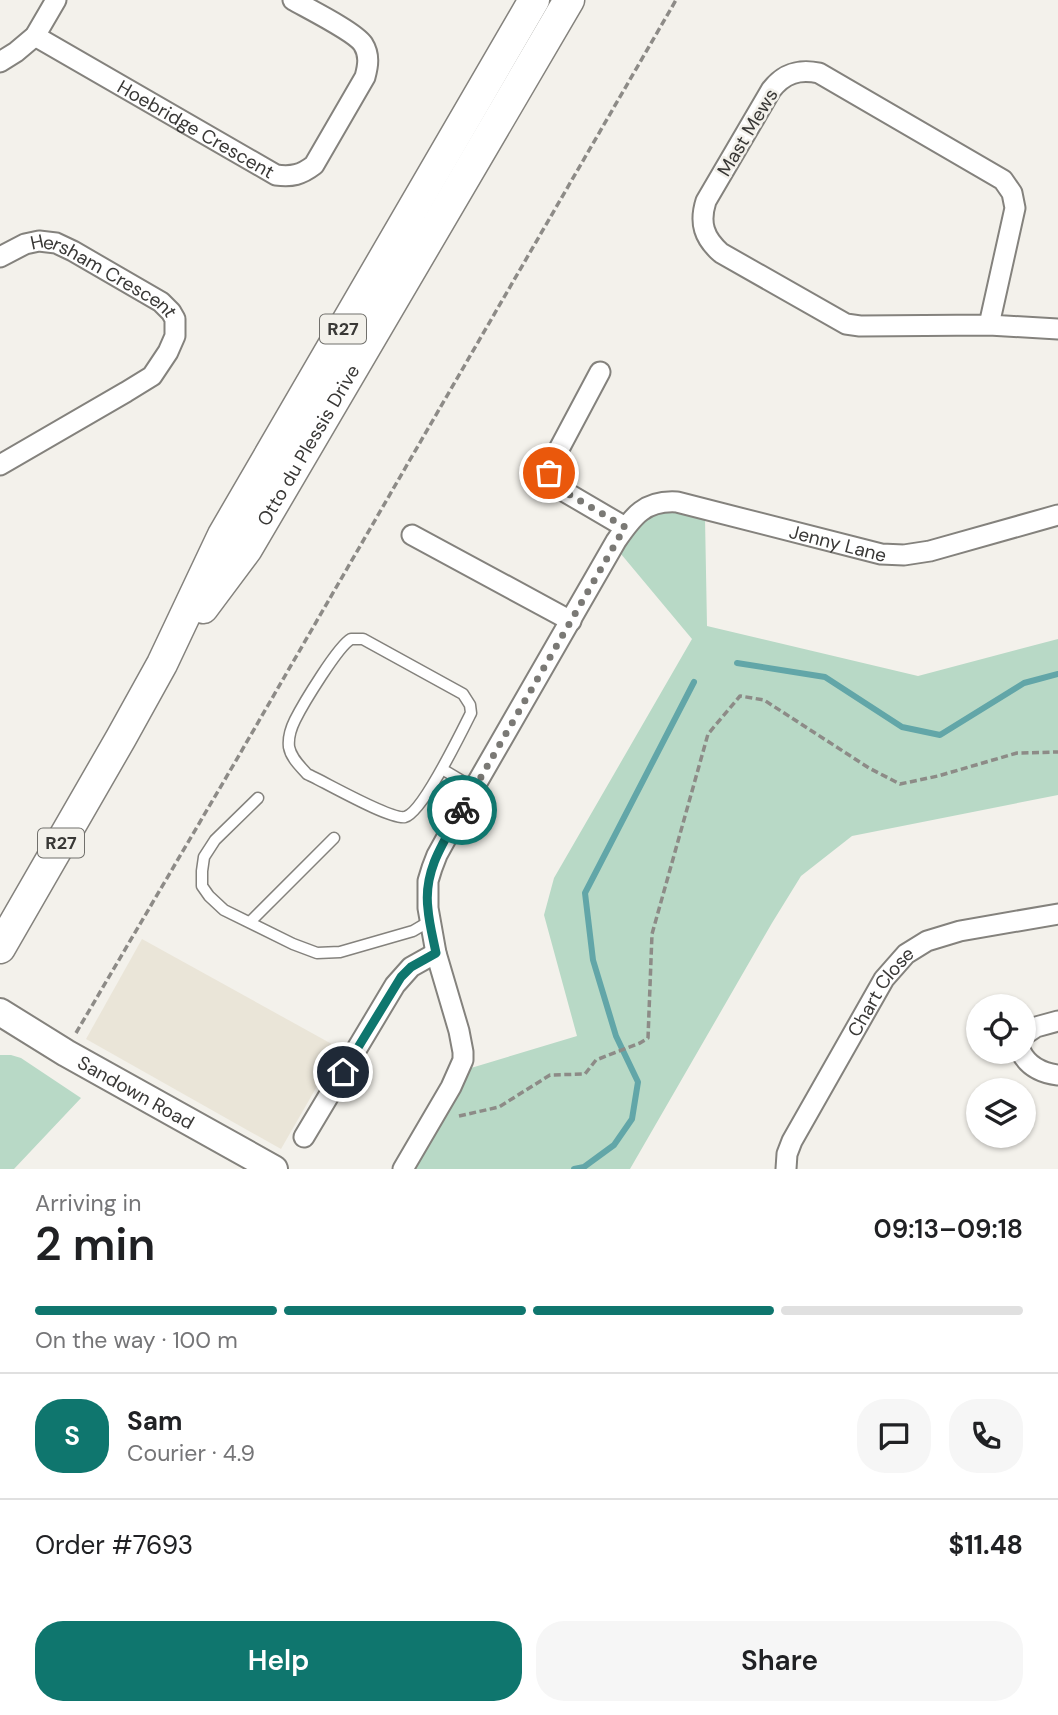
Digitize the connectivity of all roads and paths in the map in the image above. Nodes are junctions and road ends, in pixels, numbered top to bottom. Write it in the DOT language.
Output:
graph roads {
  1 [pos="57,0"];
  2 [pos="293,0"];
  3 [pos="534,0"];
  4 [pos="569,0"];
  5 [pos="676,0"];
  6 [pos="35,36"];
  7 [pos="0,62"];
  8 [pos="0,257"];
  9 [pos="989,325"];
  10 [pos="1058,329"];
  11 [pos="600,372"];
  12 [pos="0,464"];
  13 [pos="1058,515"];
  14 [pos="625,527"];
  15 [pos="412,535"];
  16 [pos="571,621"];
  17 [pos="162,664"];
  18 [pos="1058,752"];
  19 [pos="442,769"];
  20 [pos="474,788"];
  21 [pos="258,798"];
  22 [pos="334,838"];
  23 [pos="1058,914"];
  24 [pos="430,921"];
  25 [pos="250,922"];
  26 [pos="0,948"];
  27 [pos="436,953"];
  28 [pos="0,1013"];
  29 [pos="1058,1021"];
  30 [pos="1036,1027"];
  31 [pos="73,1039"];
  32 [pos="1031,1064"];
  33 [pos="1058,1075"];
  34 [pos="435,1115"];
  35 [pos="303,1137"];
  36 [pos="274,1169"];
  37 [pos="403,1169"];
  38 [pos="786,1169"];
  1 -- 6 [label="street"];
  2 -- 6 [label="street, Hoebridge Crescent"];
  3 -- 17 [label="main road, Otto du Plessis Drive / R27"];
  4 -- 17 [label="main road, Otto du Plessis Drive / R27"];
  5 -- 31 [label="path"];
  6 -- 7 [label="street"];
  8 -- 12 [label="street, Hersham Crescent"];
  9 -- 9 [label="street, Mast Mews"];
  9 -- 10 [label="street, Mast Mews"];
  11 -- 14 [label="street"];
  13 -- 14 [label="street, Jenny Lane"];
  14 -- 16 [label="street, Jenny Lane"];
  15 -- 16 [label="street"];
  16 -- 20 [label="street, Jenny Lane"];
  17 -- 26 [label="main road, Otto du Plessis Drive / R27"];
  18 -- 34 [label="path"];
  19 -- 19 [label="lane"];
  19 -- 20 [label="lane"];
  20 -- 24 [label="street, Jenny Lane"];
  21 -- 25 [label="lane"];
  22 -- 25 [label="lane"];
  23 -- 38 [label="street, Chart Close"];
  24 -- 25 [label="lane"];
  24 -- 27 [label="street, Jenny Lane"];
  27 -- 34 [label="street, Jenny Lane"];
  27 -- 35 [label="street"];
  28 -- 36 [label="street, Sandown Road"];
  29 -- 30 [label="street"];
  32 -- 33 [label="street"];
  34 -- 37 [label="street, Jenny Lane"];
}
